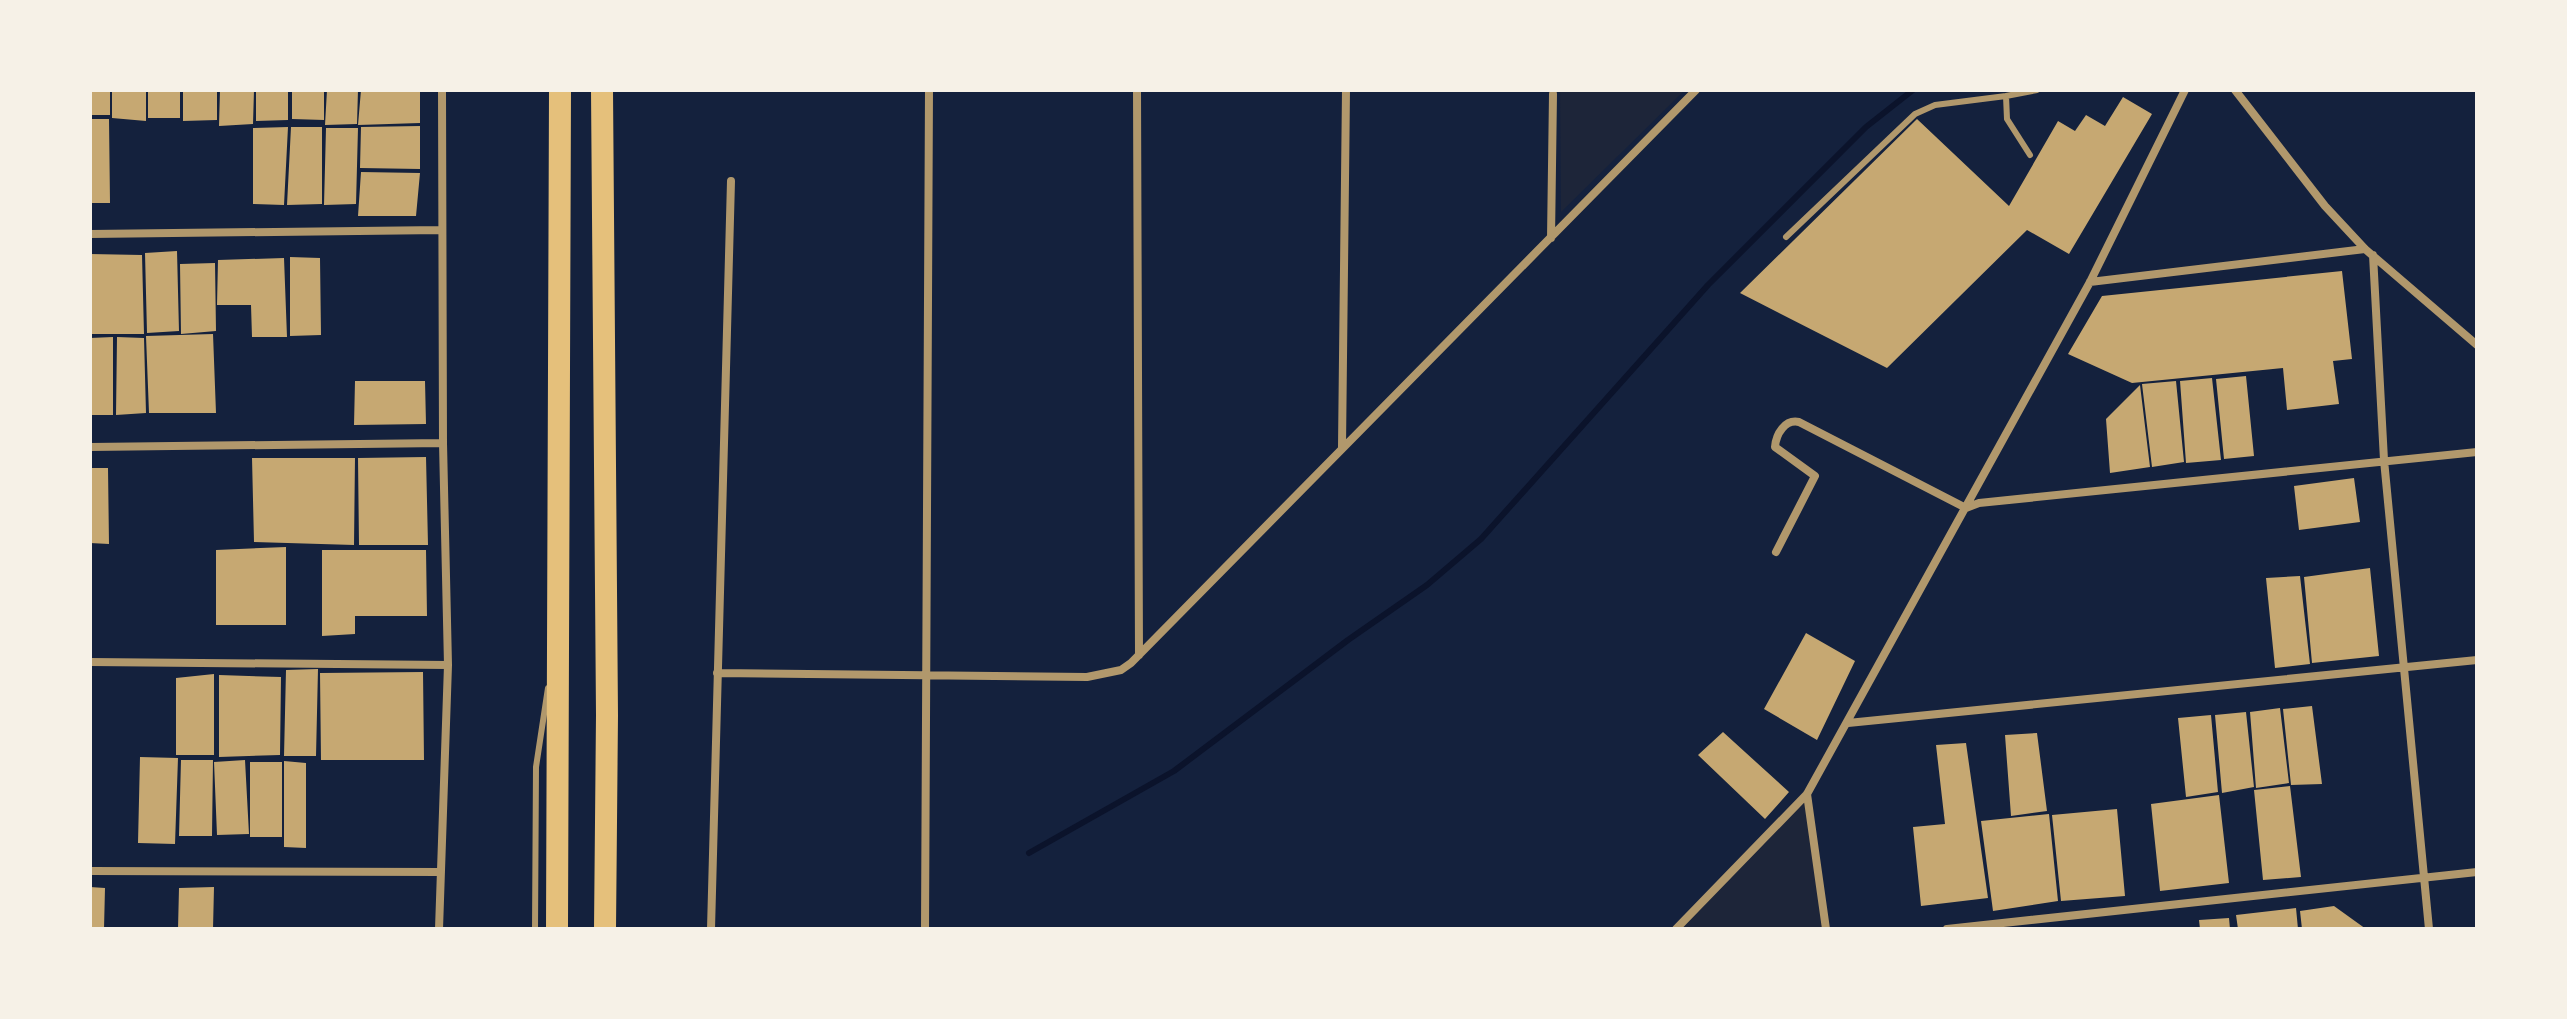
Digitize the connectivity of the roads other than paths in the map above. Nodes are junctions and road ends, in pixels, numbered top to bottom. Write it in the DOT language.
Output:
graph roads {
  1 [pos="442,90"];
  2 [pos="560,90"];
  3 [pos="602,90"];
  4 [pos="929,90"];
  5 [pos="1137,90"];
  6 [pos="1346,90"];
  7 [pos="1696,90"];
  8 [pos="2037,90"];
  9 [pos="2185,90"];
  10 [pos="2235,90"];
  11 [pos="1553,94"];
  12 [pos="2006,96"];
  13 [pos="2030,155"];
  14 [pos="731,181"];
  15 [pos="441,230"];
  16 [pos="90,234"];
  17 [pos="1786,237"];
  18 [pos="1551,238"];
  19 [pos="2369,252"];
  20 [pos="2090,282"];
  21 [pos="2477,345"];
  22 [pos="443,443"];
  23 [pos="90,447"];
  24 [pos="1342,448"];
  25 [pos="2477,452"];
  26 [pos="2384,460"];
  27 [pos="1966,508"];
  28 [pos="1776,552"];
  29 [pos="558,650"];
  30 [pos="1139,655"];
  31 [pos="2477,660"];
  32 [pos="90,662"];
  33 [pos="448,665"];
  34 [pos="2404,668"];
  35 [pos="717,673"];
  36 [pos="926,674"];
  37 [pos="1848,723"];
  38 [pos="1807,794"];
  39 [pos="90,871"];
  40 [pos="441,872"];
  41 [pos="2477,872"];
  42 [pos="2424,877"];
  43 [pos="439,929"];
  44 [pos="535,929"];
  45 [pos="557,929"];
  46 [pos="605,929"];
  47 [pos="711,929"];
  48 [pos="925,929"];
  49 [pos="1676,929"];
  50 [pos="1826,929"];
  51 [pos="1947,929"];
  52 [pos="2429,929"];
  1 -- 15 [label="street"];
  2 -- 29 [label="highway"];
  3 -- 46 [label="highway"];
  4 -- 36 [label="street"];
  5 -- 30 [label="street"];
  6 -- 24 [label="street"];
  7 -- 18 [label="street"];
  8 -- 12 [label="lane"];
  9 -- 20 [label="street"];
  10 -- 19 [label="street"];
  11 -- 18 [label="street"];
  12 -- 13 [label="lane"];
  12 -- 17 [label="lane"];
  14 -- 35 [label="street"];
  15 -- 16 [label="street"];
  15 -- 22 [label="street"];
  18 -- 24 [label="street"];
  19 -- 20 [label="street"];
  19 -- 21 [label="street"];
  19 -- 26 [label="street"];
  20 -- 27 [label="street"];
  22 -- 23 [label="street"];
  22 -- 33 [label="street"];
  24 -- 30 [label="street"];
  25 -- 26 [label="street"];
  26 -- 27 [label="street"];
  26 -- 34 [label="street"];
  27 -- 28 [label="street"];
  27 -- 37 [label="street"];
  29 -- 44 [label="lane"];
  29 -- 45 [label="highway"];
  30 -- 36 [label="street"];
  31 -- 34 [label="street"];
  32 -- 33 [label="street"];
  33 -- 40 [label="street"];
  34 -- 37 [label="street"];
  34 -- 42 [label="street"];
  35 -- 36 [label="street"];
  35 -- 47 [label="street"];
  36 -- 48 [label="street"];
  37 -- 38 [label="street"];
  38 -- 49 [label="street"];
  38 -- 50 [label="street"];
  39 -- 40 [label="street"];
  40 -- 43 [label="street"];
  41 -- 42 [label="street"];
  42 -- 51 [label="street"];
  42 -- 52 [label="street"];
}
